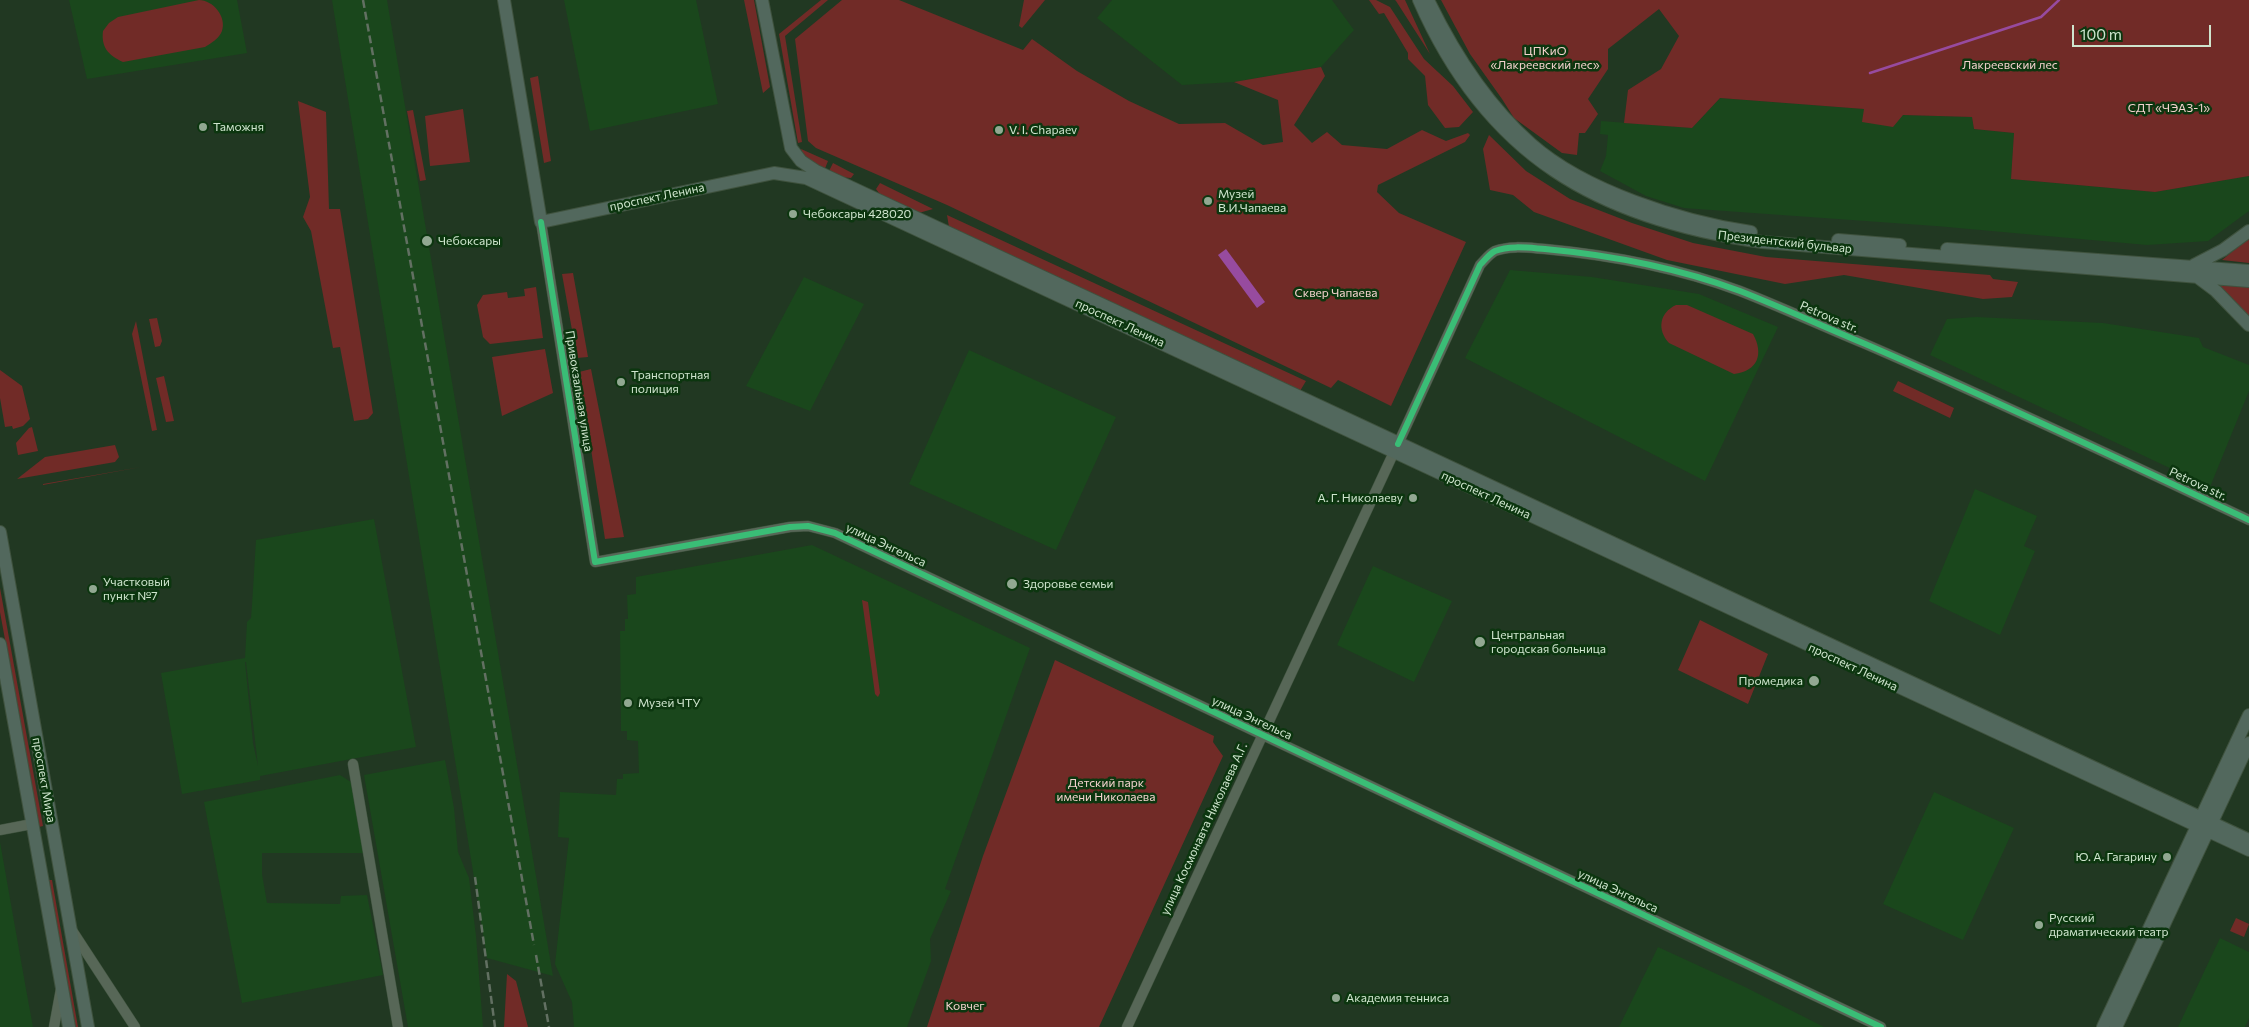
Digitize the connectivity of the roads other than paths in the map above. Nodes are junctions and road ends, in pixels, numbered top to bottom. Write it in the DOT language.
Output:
graph roads {
  1 [pos="504,0"];
  2 [pos="762,0"];
  3 [pos="1419,0"];
  4 [pos="1428,0"];
  5 [pos="791,148"];
  6 [pos="774,173"];
  7 [pos="541,222"];
  8 [pos="2249,231"];
  9 [pos="2194,271"];
  10 [pos="2249,271"];
  11 [pos="2249,281"];
  12 [pos="2249,325"];
  13 [pos="1438,359"];
  14 [pos="1396,448"];
  15 [pos="2249,520"];
  16 [pos="0,532"];
  17 [pos="595,562"];
  18 [pos="0,644"];
  19 [pos="2249,715"];
  20 [pos="1262,735"];
  21 [pos="2249,744"];
  22 [pos="353,764"];
  23 [pos="32,824"];
  24 [pos="2204,825"];
  25 [pos="0,830"];
  26 [pos="2249,840"];
  27 [pos="55,842"];
  28 [pos="36,845"];
  29 [pos="2249,850"];
  30 [pos="70,928"];
  31 [pos="62,988"];
  32 [pos="54,1027"];
  33 [pos="69,1027"];
  34 [pos="88,1027"];
  35 [pos="135,1027"];
  36 [pos="398,1027"];
  37 [pos="1127,1027"];
  38 [pos="1881,1027"];
  39 [pos="2103,1027"];
  40 [pos="2116,1027"];
  1 -- 7 [label="main road, Привокзальная улица"];
  2 -- 5 [label="main road"];
  3 -- 9 [label="main road, Президентский бульвар"];
  4 -- 9 [label="main road, Президентский бульвар"];
  5 -- 6 [label="main road"];
  5 -- 14 [label="main road, проспект Ленина"];
  6 -- 7 [label="main road, проспект Ленина"];
  6 -- 14 [label="main road, проспект Ленина"];
  7 -- 17 [label="street, Привокзальная улица"];
  8 -- 9 [label="main road"];
  9 -- 10 [label="main road, Президентский бульвар"];
  9 -- 11 [label="main road, Президентский бульвар"];
  9 -- 12 [label="main road"];
  13 -- 14 [label="street, улица Космонавта Николаева А.Г."];
  13 -- 15 [label="street, Petrova str."];
  14 -- 20 [label="street, улица Космонавта Николаева А.Г."];
  14 -- 24 [label="main road, проспект Ленина"];
  16 -- 27 [label="main road, проспект Мира"];
  17 -- 20 [label="street, улица Энгельса"];
  18 -- 23 [label="main road, проспект Мира"];
  19 -- 24 [label="main road"];
  20 -- 37 [label="street, улица Космонавта Николаева А.Г."];
  20 -- 38 [label="street, улица Энгельса"];
  21 -- 24 [label="main road"];
  22 -- 36 [label="street"];
  23 -- 25 [label="street"];
  23 -- 28 [label="main road, проспект Мира"];
  24 -- 26 [label="main road, проспект Ленина"];
  24 -- 29 [label="main road, проспект Ленина"];
  24 -- 39 [label="main road"];
  24 -- 40 [label="main road"];
  27 -- 28 [label="main road"];
  27 -- 30 [label="main road, проспект Мира"];
  28 -- 31 [label="main road, проспект Мира"];
  30 -- 34 [label="main road, проспект Мира"];
  30 -- 35 [label="street"];
  31 -- 32 [label="street"];
  31 -- 33 [label="main road, проспект Мира"];
}
